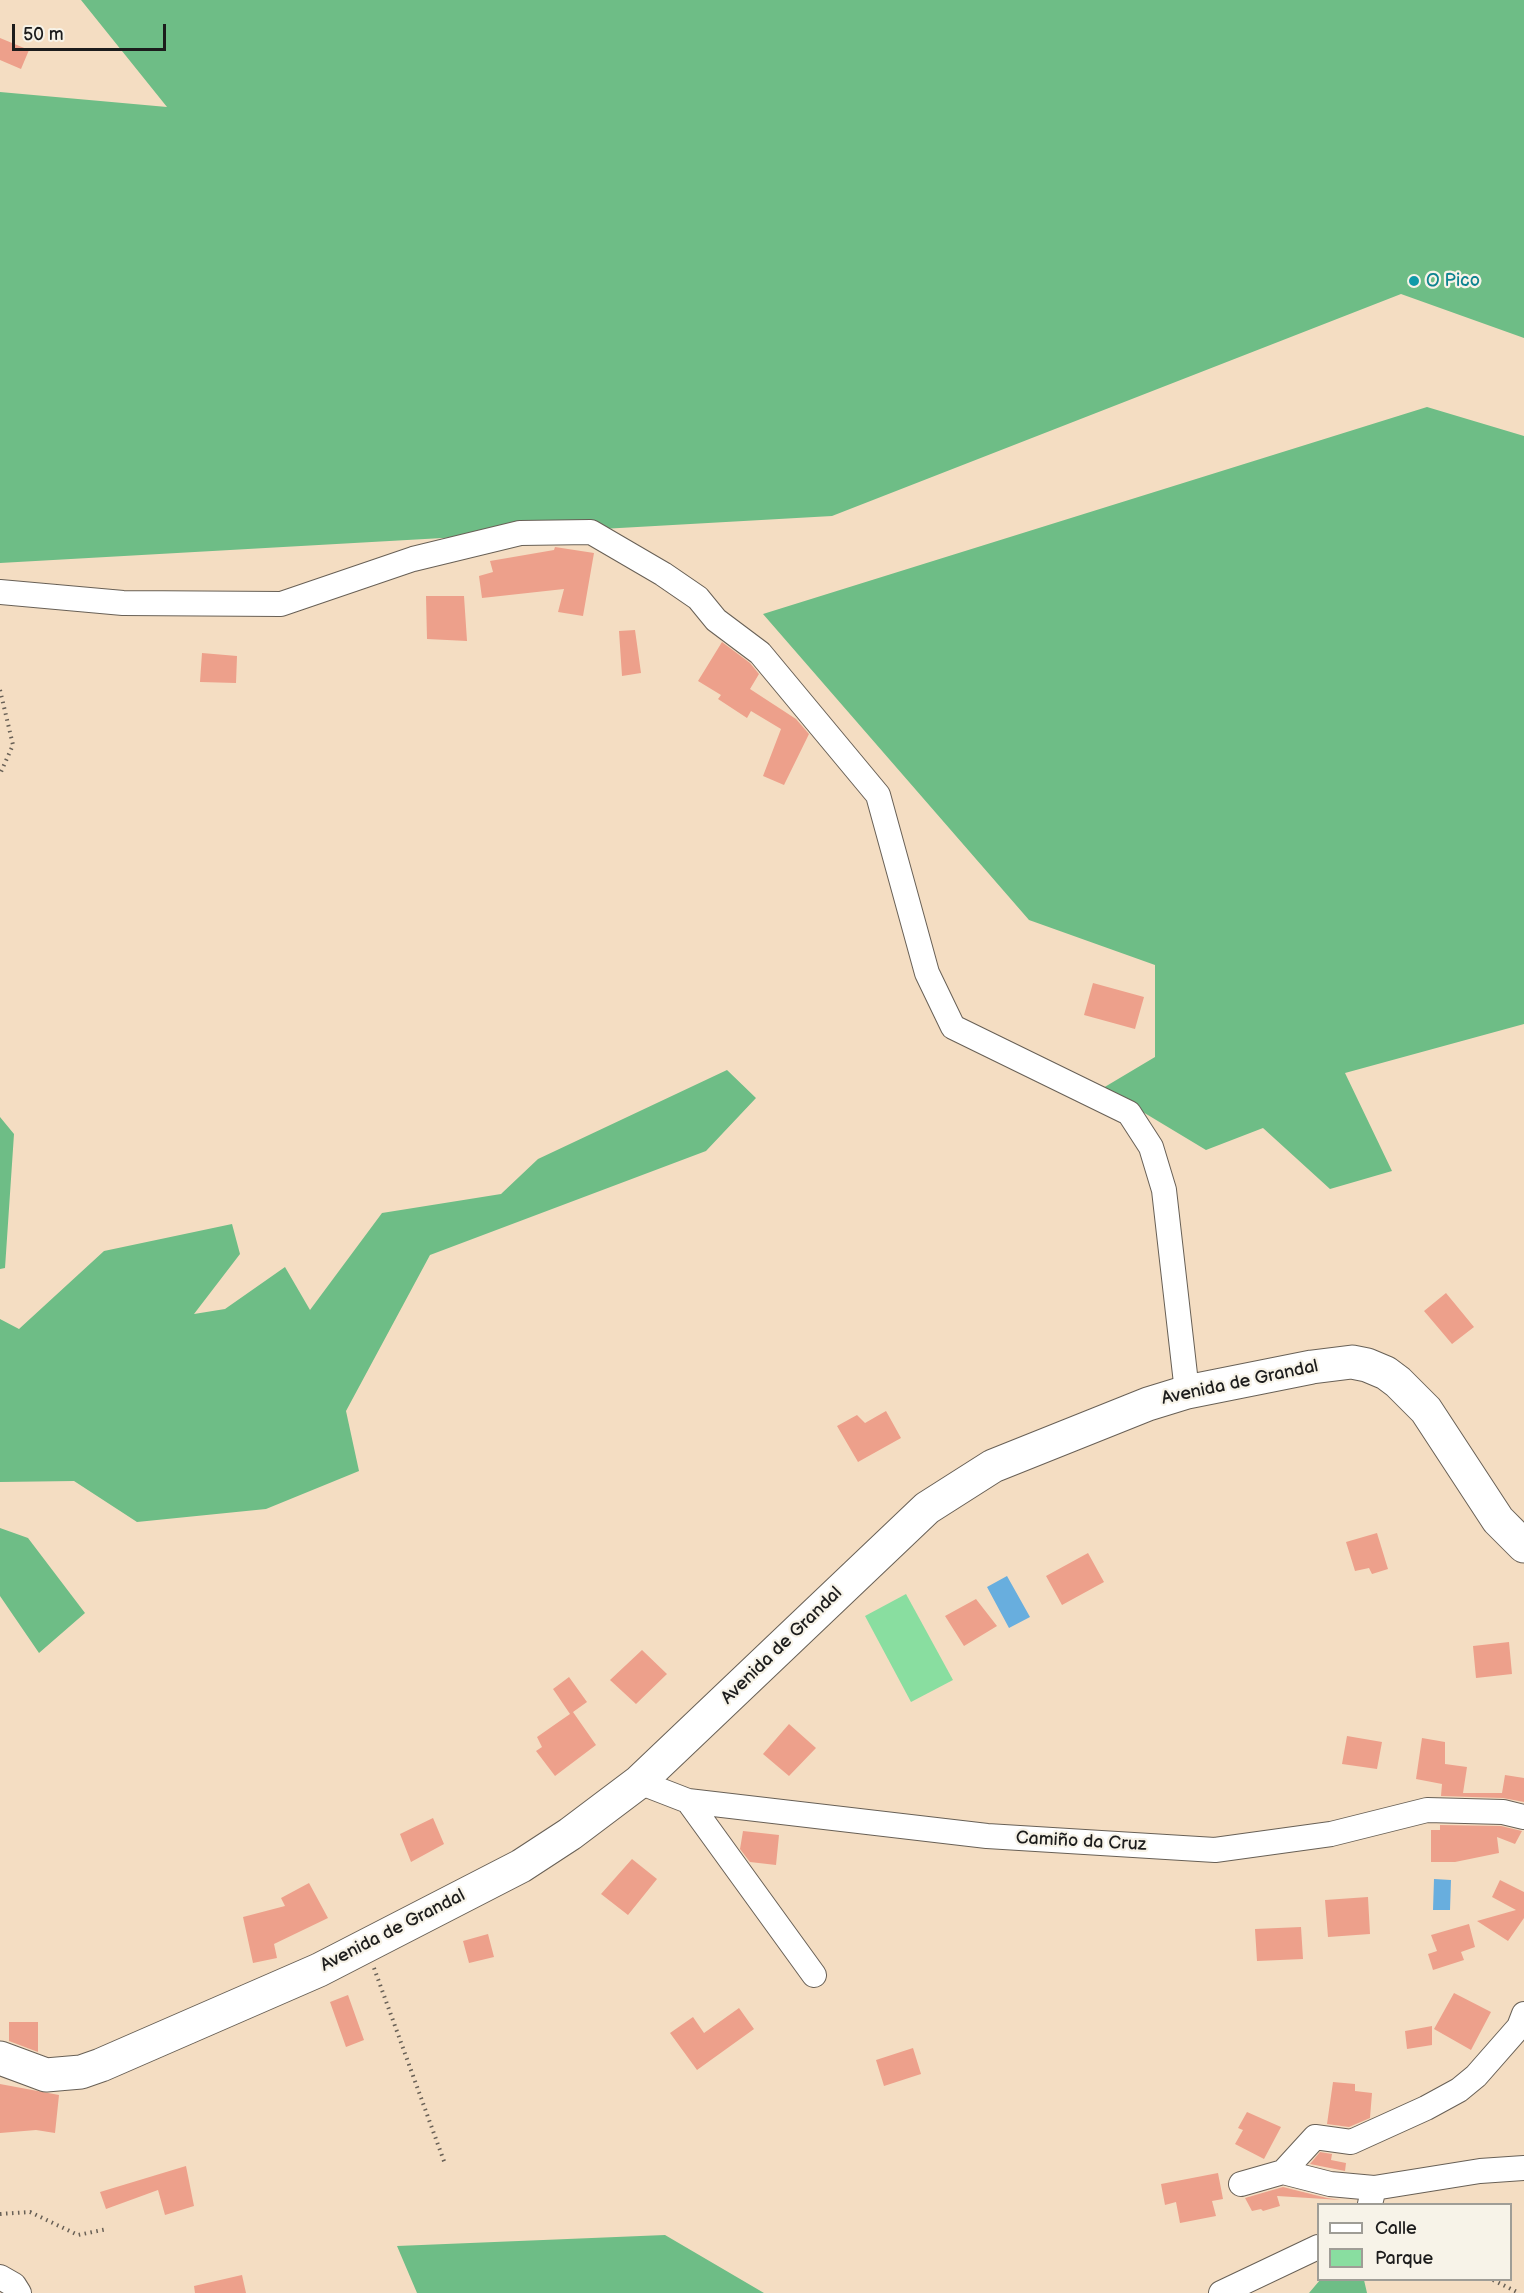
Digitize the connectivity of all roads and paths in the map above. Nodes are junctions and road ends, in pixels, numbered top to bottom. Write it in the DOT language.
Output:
graph roads {
  1 [pos="0,592"];
  2 [pos="0,690"];
  3 [pos="0,774"];
  4 [pos="1187,1392"];
  5 [pos="1524,1546"];
  6 [pos="639,1782"];
  7 [pos="688,1801"];
  8 [pos="1524,1817"];
  9 [pos="366,1945"];
  10 [pos="814,1975"];
  11 [pos="1524,2014"];
  12 [pos="0,2058"];
  13 [pos="445,2164"];
  14 [pos="1524,2168"];
  15 [pos="1283,2172"];
  16 [pos="1242,2184"];
  17 [pos="1372,2196"];
  18 [pos="0,2214"];
  19 [pos="107,2229"];
  20 [pos="1317,2247"];
  21 [pos="0,2277"];
  22 [pos="1495,2281"];
  23 [pos="19,2293"];
  24 [pos="1221,2293"];
  25 [pos="1519,2293"];
  1 -- 4 [label="street"];
  2 -- 3 [label="path"];
  4 -- 5 [label="street, Avenida de Grandal"];
  4 -- 6 [label="street, Avenida de Grandal"];
  6 -- 7 [label="street, Camiño da Cruz"];
  6 -- 9 [label="street, Avenida de Grandal"];
  7 -- 8 [label="street, Camiño da Cruz"];
  7 -- 10 [label="street"];
  9 -- 12 [label="street, Avenida de Grandal"];
  9 -- 13 [label="path"];
  11 -- 15 [label="street"];
  14 -- 17 [label="street"];
  15 -- 16 [label="street"];
  15 -- 17 [label="street"];
  18 -- 19 [label="path"];
  20 -- 24 [label="street"];
  21 -- 23 [label="street"];
  22 -- 25 [label="path"];
}
